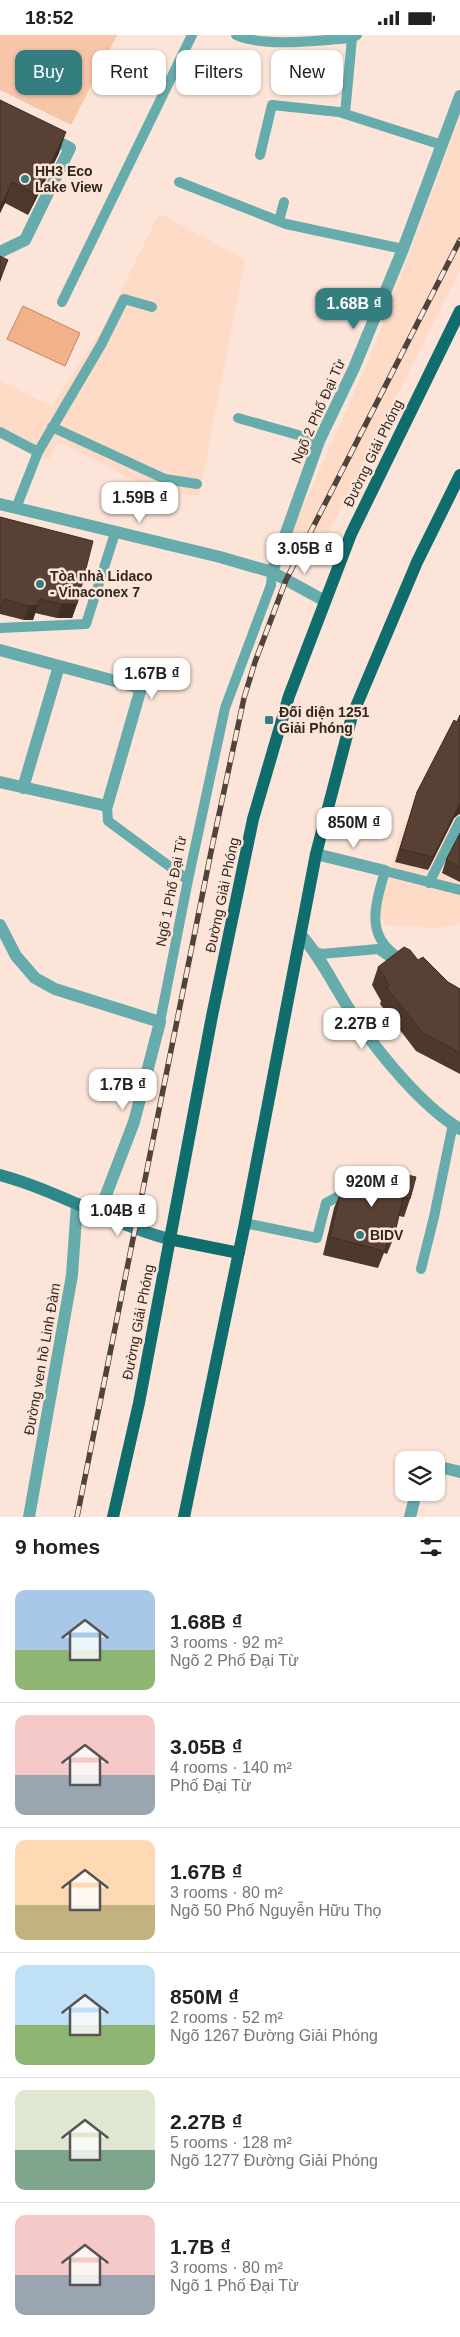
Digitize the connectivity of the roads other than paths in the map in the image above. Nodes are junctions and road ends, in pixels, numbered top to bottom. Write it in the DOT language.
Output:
graph roads {
  1 [pos="192,35"];
  2 [pos="236,35"];
  3 [pos="355,36"];
  4 [pos="460,96"];
  5 [pos="345,114"];
  6 [pos="35,130"];
  7 [pos="442,145"];
  8 [pos="260,155"];
  9 [pos="179,182"];
  10 [pos="284,202"];
  11 [pos="279,221"];
  12 [pos="402,249"];
  13 [pos="0,252"];
  14 [pos="62,302"];
  15 [pos="152,307"];
  16 [pos="460,311"];
  17 [pos="238,418"];
  18 [pos="52,427"];
  19 [pos="0,433"];
  20 [pos="318,441"];
  21 [pos="38,452"];
  22 [pos="460,475"];
  23 [pos="197,484"];
  24 [pos="0,504"];
  25 [pos="16,508"];
  26 [pos="115,533"];
  27 [pos="272,572"];
  28 [pos="325,601"];
  29 [pos="0,627"];
  30 [pos="0,650"];
  31 [pos="59,666"];
  32 [pos="0,781"];
  33 [pos="23,788"];
  34 [pos="107,806"];
  35 [pos="460,821"];
  36 [pos="316,854"];
  37 [pos="385,871"];
  38 [pos="188,880"];
  39 [pos="429,883"];
  40 [pos="460,890"];
  41 [pos="0,925"];
  42 [pos="301,935"];
  43 [pos="316,952"];
  44 [pos="396,963"];
  45 [pos="413,965"];
  46 [pos="160,1022"];
  47 [pos="456,1127"];
  48 [pos="0,1175"];
  49 [pos="356,1188"];
  50 [pos="78,1204"];
  51 [pos="90,1209"];
  52 [pos="245,1223"];
  53 [pos="169,1239"];
  54 [pos="239,1253"];
  55 [pos="421,1269"];
  56 [pos="445,1469"];
  57 [pos="460,1472"];
  58 [pos="414,1501"];
  59 [pos="29,1517"];
  60 [pos="113,1517"];
  61 [pos="184,1517"];
  62 [pos="410,1517"];
  1 -- 14 [label="lane"];
  2 -- 3 [label="lane"];
  3 -- 5 [label="lane"];
  4 -- 7 [label="street, Ngõ 2 Phố Đại Từ"];
  5 -- 7 [label="lane"];
  5 -- 8 [label="lane"];
  6 -- 13 [label="street"];
  7 -- 12 [label="street, Ngõ 2 Phố Đại Từ"];
  9 -- 11 [label="lane"];
  10 -- 11 [label="lane"];
  11 -- 12 [label="lane"];
  12 -- 20 [label="street, Ngõ 2 Phố Đại Từ"];
  15 -- 18 [label="lane"];
  16 -- 28 [label="main road, Đường Giải Phóng"];
  17 -- 20 [label="lane"];
  18 -- 21 [label="lane"];
  18 -- 23 [label="lane"];
  19 -- 21 [label="lane"];
  20 -- 27 [label="street, Ngõ 2 Phố Đại Từ"];
  21 -- 25 [label="lane"];
  22 -- 36 [label="main road"];
  24 -- 25 [label="street"];
  25 -- 26 [label="street"];
  26 -- 27 [label="street"];
  26 -- 29 [label="lane"];
  27 -- 28 [label="street"];
  27 -- 38 [label="lane, Ngõ 1 Phố Đại Từ"];
  28 -- 53 [label="main road, Đường Giải Phóng"];
  30 -- 31 [label="street"];
  31 -- 33 [label="street"];
  31 -- 34 [label="street"];
  32 -- 33 [label="street"];
  33 -- 34 [label="street"];
  34 -- 38 [label="lane"];
  35 -- 39 [label="lane"];
  36 -- 37 [label="street"];
  36 -- 42 [label="main road"];
  37 -- 39 [label="lane"];
  37 -- 45 [label="lane"];
  38 -- 46 [label="lane, Ngõ 1 Phố Đại Từ"];
  39 -- 40 [label="lane"];
  41 -- 46 [label="street"];
  42 -- 43 [label="street"];
  42 -- 52 [label="main road"];
  43 -- 44 [label="lane"];
  43 -- 47 [label="street"];
  46 -- 51 [label="street, Ngõ 1 Phố Đại Từ"];
  47 -- 55 [label="lane"];
  48 -- 50 [label="main road"];
  49 -- 52 [label="lane"];
  50 -- 51 [label="main road"];
  50 -- 59 [label="street, Đường ven hồ Linh Đàm"];
  51 -- 53 [label="main road"];
  52 -- 54 [label="main road"];
  53 -- 54 [label="main road"];
  53 -- 60 [label="main road, Đường Giải Phóng"];
  54 -- 61 [label="main road"];
  56 -- 57 [label="street"];
  58 -- 62 [label="street"];
}
